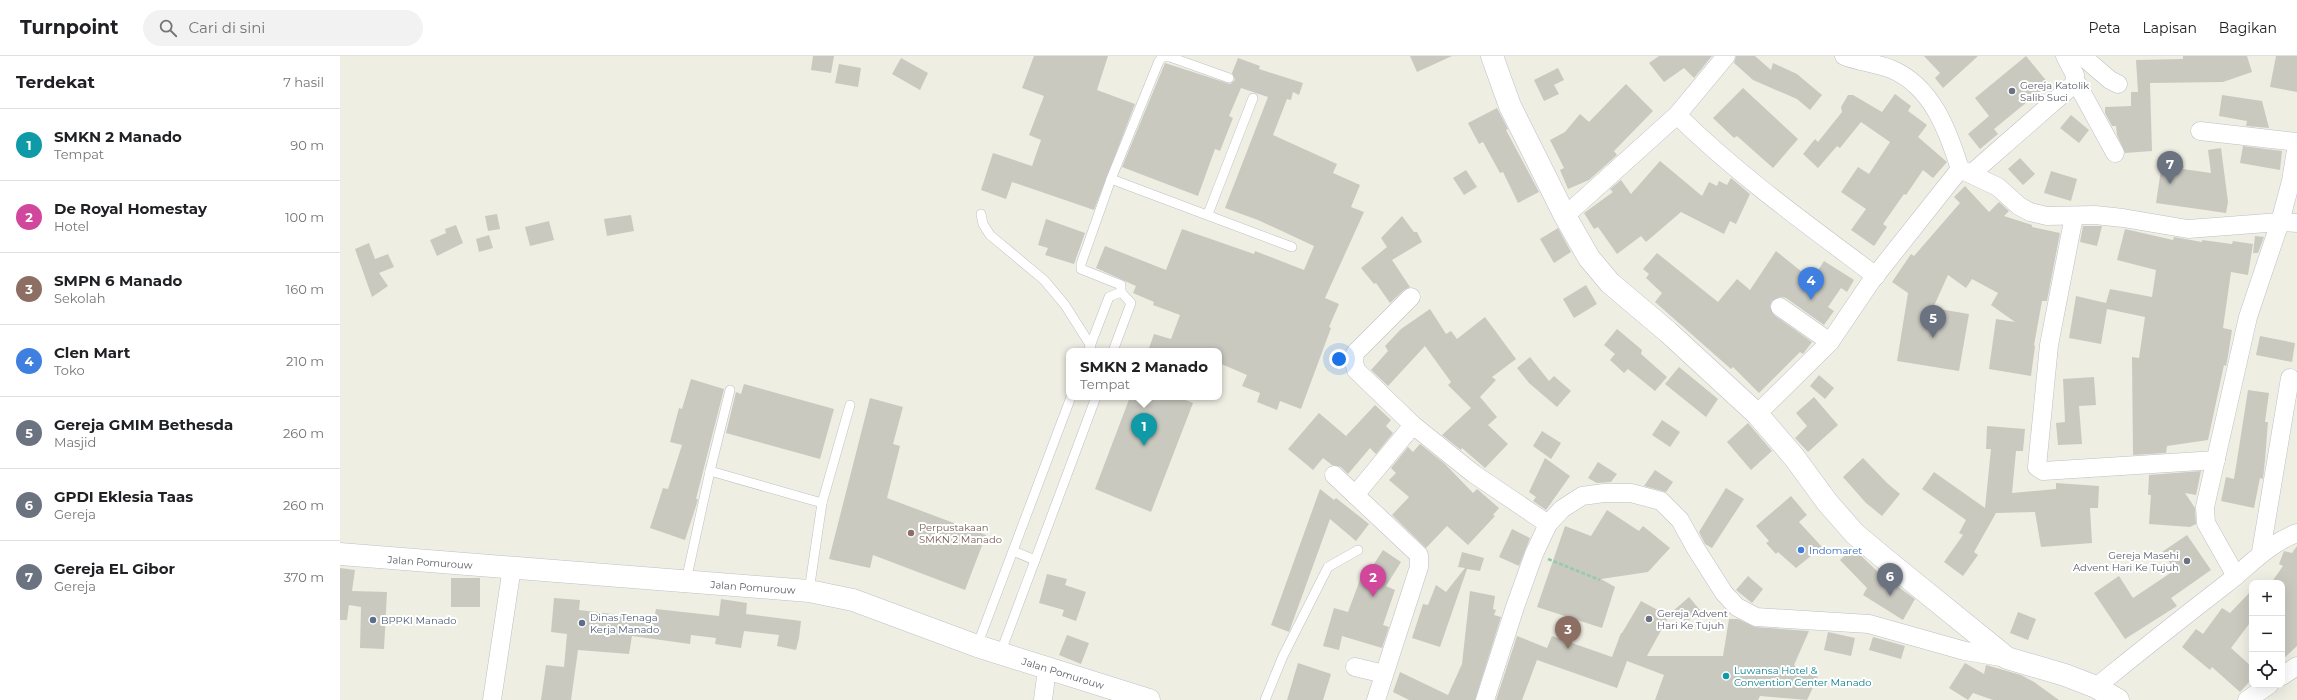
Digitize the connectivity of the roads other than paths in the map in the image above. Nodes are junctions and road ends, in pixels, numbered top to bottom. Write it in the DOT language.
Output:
graph roads {
  1 [pos="1492,56"];
  2 [pos="1726,56"];
  3 [pos="1844,56"];
  4 [pos="2064,56"];
  5 [pos="2082,56"];
  6 [pos="1229,78"];
  7 [pos="2076,80"];
  8 [pos="2118,84"];
  9 [pos="1253,98"];
  10 [pos="1672,120"];
  11 [pos="2200,131"];
  12 [pos="2297,143"];
  13 [pos="2116,153"];
  14 [pos="1966,172"];
  15 [pos="1111,179"];
  16 [pos="981,214"];
  17 [pos="1208,214"];
  18 [pos="1565,216"];
  19 [pos="2074,216"];
  20 [pos="2289,223"];
  21 [pos="1292,247"];
  22 [pos="1872,280"];
  23 [pos="1121,292"];
  24 [pos="1411,297"];
  25 [pos="1780,307"];
  26 [pos="1830,342"];
  27 [pos="1090,348"];
  28 [pos="1114,348"];
  29 [pos="2290,378"];
  30 [pos="730,390"];
  31 [pos="1070,400"];
  32 [pos="1095,400"];
  33 [pos="850,405"];
  34 [pos="1757,414"];
  35 [pos="1413,425"];
  36 [pos="2216,460"];
  37 [pos="710,471"];
  38 [pos="1334,475"];
  39 [pos="1355,495"];
  40 [pos="822,503"];
  41 [pos="1548,524"];
  42 [pos="2297,533"];
  43 [pos="1358,550"];
  44 [pos="1013,551"];
  45 [pos="2262,552"];
  46 [pos="340,554"];
  47 [pos="1035,560"];
  48 [pos="512,567"];
  49 [pos="2236,576"];
  50 [pos="686,582"];
  51 [pos="808,591"];
  52 [pos="977,646"];
  53 [pos="1000,654"];
  54 [pos="2008,658"];
  55 [pos="2297,666"];
  56 [pos="1355,667"];
  57 [pos="1047,669"];
  58 [pos="1384,674"];
  59 [pos="2285,674"];
  60 [pos="2096,686"];
  61 [pos="2265,688"];
  62 [pos="492,700"];
  63 [pos="1043,700"];
  64 [pos="1150,700"];
  65 [pos="1266,700"];
  66 [pos="1376,700"];
  67 [pos="1485,700"];
  68 [pos="2118,700"];
  69 [pos="2248,700"];
  1 -- 18 [label="street"];
  2 -- 10 [label="street"];
  3 -- 14 [label="street"];
  4 -- 7 [label="street"];
  5 -- 8 [label="street"];
  6 -- 15 [label="lane"];
  7 -- 13 [label="street"];
  7 -- 14 [label="street"];
  9 -- 17 [label="lane"];
  10 -- 18 [label="street"];
  10 -- 22 [label="street"];
  11 -- 12 [label="street"];
  12 -- 20 [label="street"];
  14 -- 19 [label="street"];
  14 -- 22 [label="street"];
  15 -- 17 [label="lane"];
  15 -- 23 [label="lane"];
  16 -- 27 [label="lane"];
  17 -- 21 [label="lane"];
  18 -- 34 [label="street"];
  19 -- 20 [label="street"];
  19 -- 36 [label="street"];
  20 -- 36 [label="street"];
  22 -- 26 [label="street"];
  23 -- 27 [label="lane"];
  23 -- 28 [label="lane"];
  24 -- 35 [label="street"];
  25 -- 26 [label="street"];
  26 -- 34 [label="street"];
  29 -- 45 [label="street"];
  30 -- 37 [label="lane"];
  31 -- 44 [label="lane"];
  32 -- 47 [label="lane"];
  33 -- 40 [label="lane"];
  34 -- 54 [label="street"];
  35 -- 39 [label="street"];
  35 -- 41 [label="street"];
  36 -- 49 [label="street"];
  37 -- 40 [label="lane"];
  37 -- 50 [label="lane"];
  38 -- 39 [label="street"];
  39 -- 58 [label="street"];
  40 -- 51 [label="lane"];
  41 -- 54 [label="street"];
  41 -- 67 [label="street"];
  42 -- 45 [label="street"];
  43 -- 65 [label="lane"];
  44 -- 47 [label="lane"];
  44 -- 52 [label="lane"];
  45 -- 49 [label="street"];
  46 -- 48 [label="street, Jalan Pomurouw"];
  47 -- 53 [label="lane"];
  48 -- 50 [label="street, Jalan Pomurouw"];
  48 -- 62 [label="street"];
  49 -- 60 [label="street"];
  50 -- 51 [label="street, Jalan Pomurouw"];
  51 -- 52 [label="street, Jalan Pomurouw"];
  52 -- 53 [label="street, Jalan Pomurouw"];
  53 -- 57 [label="street, Jalan Pomurouw"];
  54 -- 60 [label="street"];
  55 -- 59 [label="street"];
  56 -- 58 [label="street"];
  57 -- 63 [label="street"];
  57 -- 64 [label="street, Jalan Pomurouw"];
  58 -- 66 [label="street"];
  60 -- 68 [label="street"];
  61 -- 69 [label="street"];
}
